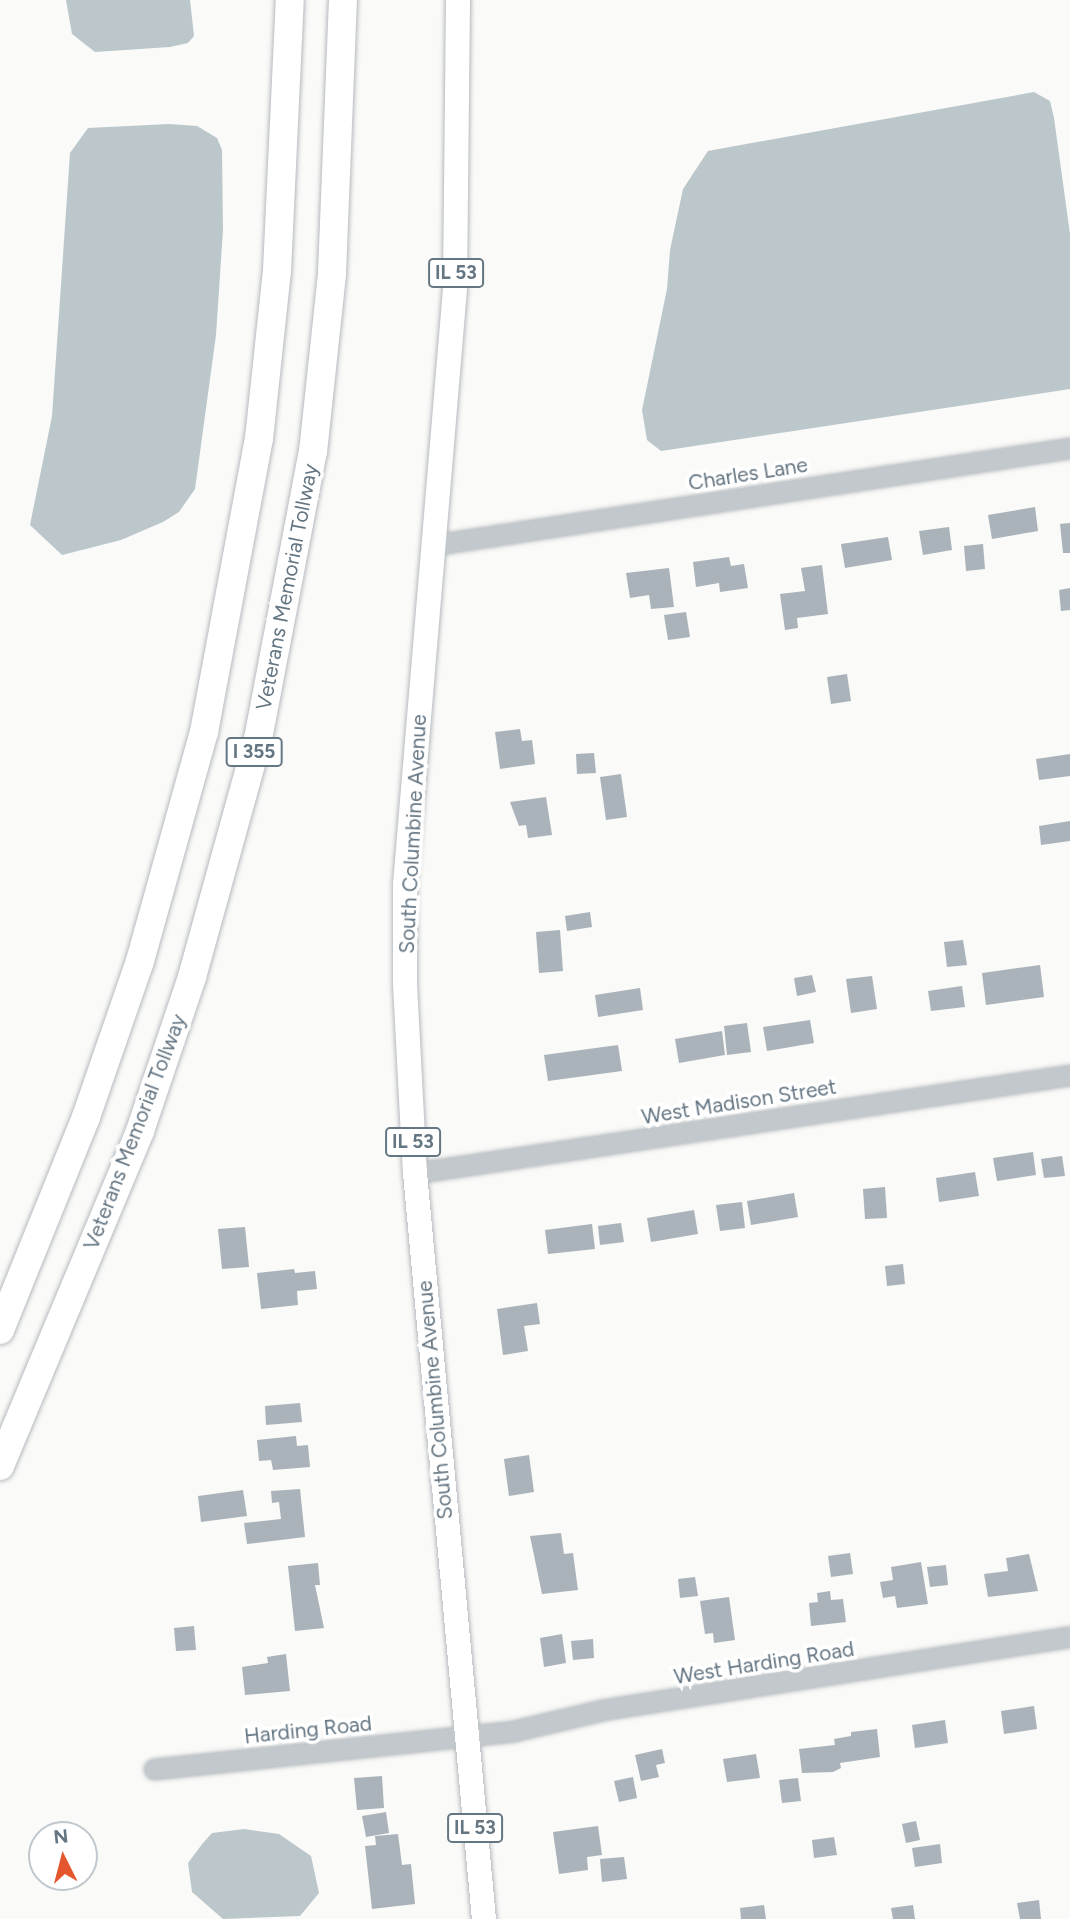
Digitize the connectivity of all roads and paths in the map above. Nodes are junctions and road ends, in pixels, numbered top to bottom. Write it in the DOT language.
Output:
graph roads {
  1 [pos="290,0"];
  2 [pos="343,0"];
  3 [pos="458,0"];
  4 [pos="1070,448"];
  5 [pos="433,545"];
  6 [pos="1070,1075"];
  7 [pos="415,1173"];
  8 [pos="0,1329"];
  9 [pos="0,1466"];
  10 [pos="1070,1637"];
  11 [pos="466,1737"];
  12 [pos="154,1769"];
  13 [pos="484,1919"];
  1 -- 8 [label="highway, I 355"];
  2 -- 9 [label="highway, Veterans Memorial Tollway / I 355"];
  3 -- 5 [label="main road, South Columbine Avenue / IL 53"];
  4 -- 5 [label="street, Charles Lane"];
  5 -- 7 [label="main road, South Columbine Avenue / IL 53"];
  6 -- 7 [label="street, West Madison Street"];
  7 -- 11 [label="main road, South Columbine Avenue / IL 53"];
  10 -- 11 [label="street, West Harding Road"];
  11 -- 12 [label="street, Harding Road"];
  11 -- 13 [label="main road, South Columbine Avenue / IL 53"];
}
